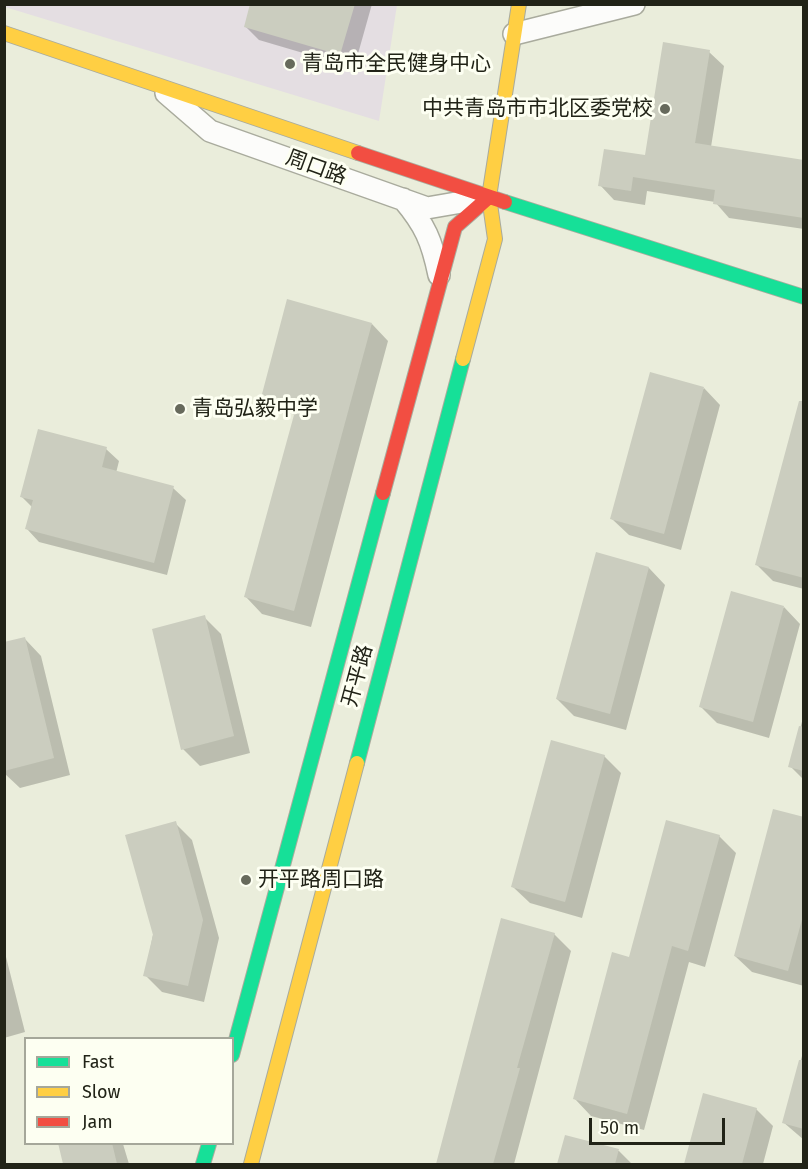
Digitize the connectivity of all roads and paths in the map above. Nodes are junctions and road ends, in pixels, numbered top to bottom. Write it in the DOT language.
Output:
graph roads {
  1 [pos="519,4"];
  2 [pos="634,4"];
  3 [pos="4,33"];
  4 [pos="514,34"];
  5 [pos="158,87"];
  6 [pos="489,197"];
  7 [pos="402,199"];
  8 [pos="440,282"];
  9 [pos="804,297"];
  10 [pos="234,1048"];
  11 [pos="208,1145"];
  12 [pos="203,1164"];
  13 [pos="251,1164"];
  1 -- 4 [label="main road, 开平路"];
  2 -- 4 [label="street"];
  3 -- 5 [label="main road, 周口路"];
  4 -- 6 [label="main road, 开平路"];
  5 -- 6 [label="main road, 周口路"];
  5 -- 7 [label="street, 周口路"];
  6 -- 7 [label="street, 周口路"];
  6 -- 8 [label="main road, 开平路"];
  6 -- 9 [label="main road, 周口路"];
  6 -- 13 [label="main road, 开平路"];
  7 -- 8 [label="street"];
  8 -- 10 [label="main road, 开平路"];
  11 -- 12 [label="main road"];
}
